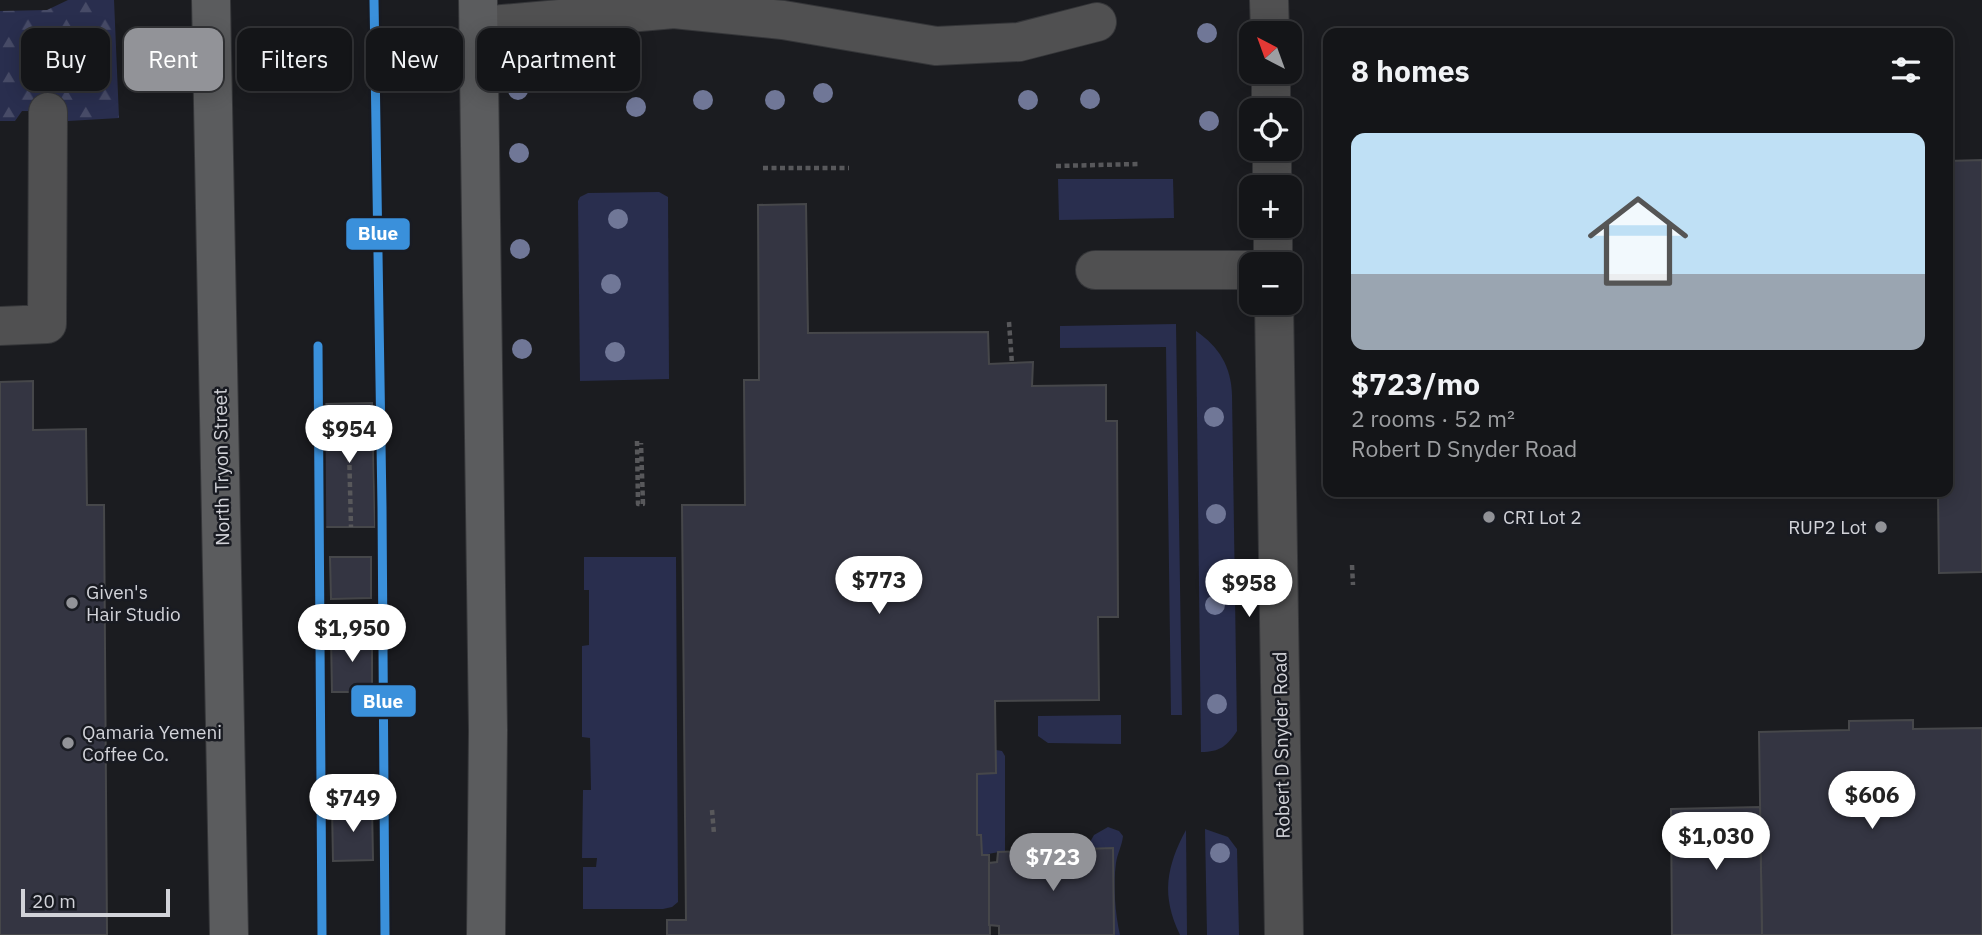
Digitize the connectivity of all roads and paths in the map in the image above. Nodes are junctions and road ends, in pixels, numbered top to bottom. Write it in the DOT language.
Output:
graph roads {
  1 [pos="211,0"];
  2 [pos="1269,0"];
  3 [pos="479,13"];
  4 [pos="1270,21"];
  5 [pos="1097,22"];
  6 [pos="48,112"];
  7 [pos="1139,164"];
  8 [pos="1056,166"];
  9 [pos="763,168"];
  10 [pos="849,168"];
  11 [pos="1095,270"];
  12 [pos="1239,270"];
  13 [pos="1274,315"];
  14 [pos="1009,322"];
  15 [pos="0,326"];
  16 [pos="1012,364"];
  17 [pos="639,442"];
  18 [pos="349,448"];
  19 [pos="351,527"];
  20 [pos="1352,565"];
  21 [pos="1353,585"];
  22 [pos="712,810"];
  23 [pos="714,834"];
  24 [pos="229,935"];
  25 [pos="486,935"];
  26 [pos="1284,935"];
  1 -- 24 [label="main road, North Tryon Street"];
  2 -- 4 [label="street"];
  3 -- 5 [label="street"];
  3 -- 25 [label="main road"];
  6 -- 15 [label="street"];
  7 -- 8 [label="path"];
  9 -- 10 [label="path"];
  11 -- 12 [label="street"];
  13 -- 26 [label="street, Robert D Snyder Road"];
  14 -- 16 [label="path"];
  17 -- 17 [label="path"];
  18 -- 19 [label="path"];
  20 -- 21 [label="path"];
  22 -- 23 [label="path"];
}
